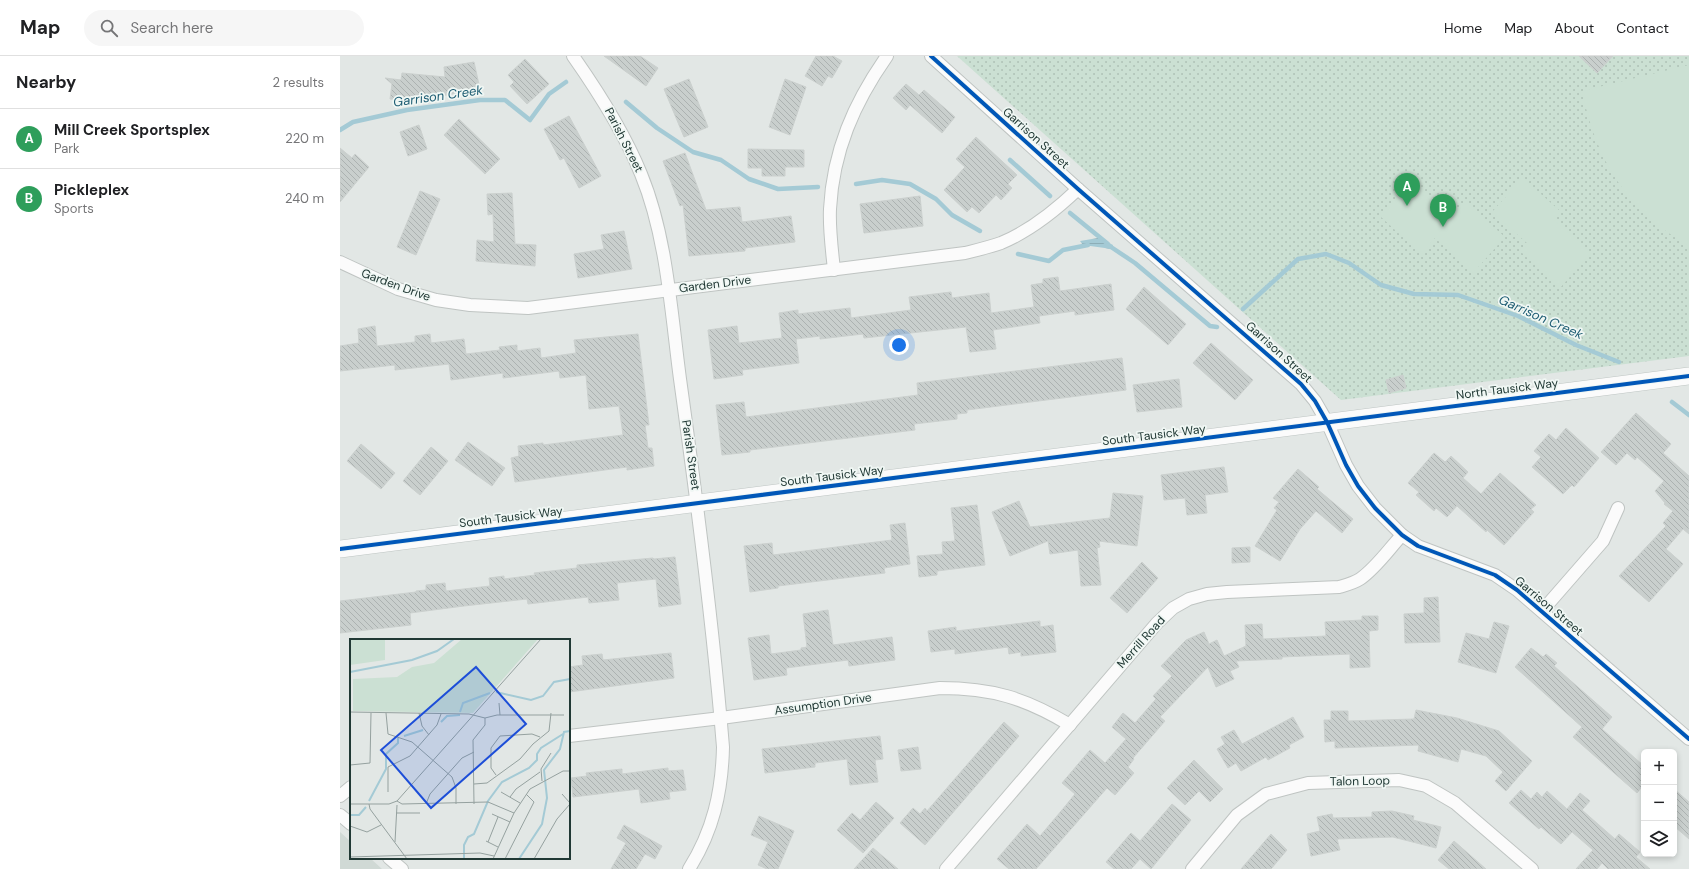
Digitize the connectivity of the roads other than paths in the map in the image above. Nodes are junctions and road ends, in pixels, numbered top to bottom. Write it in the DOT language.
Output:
graph roads {
  1 [pos="573,56"];
  2 [pos="887,56"];
  3 [pos="931,56"];
  4 [pos="1078,189"];
  5 [pos="340,262"];
  6 [pos="834,270"];
  7 [pos="668,290"];
  8 [pos="1689,376"];
  9 [pos="1327,422"];
  10 [pos="697,503"];
  11 [pos="1618,508"];
  12 [pos="1402,535"];
  13 [pos="340,549"];
  14 [pos="1542,611"];
  15 [pos="720,718"];
  16 [pos="1070,725"];
  17 [pos="570,736"];
  18 [pos="1689,739"];
  19 [pos="350,787"];
  20 [pos="340,796"];
  21 [pos="340,815"];
  22 [pos="350,823"];
  23 [pos="391,859"];
  24 [pos="402,869"];
  25 [pos="689,869"];
  26 [pos="946,869"];
  27 [pos="1192,869"];
  28 [pos="1532,869"];
  1 -- 7 [label="street, Parish Street"];
  2 -- 6 [label="street"];
  3 -- 4 [label="street, Garrison Street"];
  4 -- 6 [label="street, Garden Drive"];
  4 -- 9 [label="street, Garrison Street"];
  5 -- 7 [label="street, Garden Drive"];
  6 -- 7 [label="street, Garden Drive"];
  7 -- 10 [label="street, Parish Street"];
  8 -- 9 [label="main road, North Tausick Way"];
  9 -- 10 [label="main road, South Tausick Way"];
  9 -- 12 [label="street, Garrison Street"];
  10 -- 13 [label="main road, South Tausick Way"];
  10 -- 15 [label="street, Parish Street"];
  11 -- 14 [label="street"];
  12 -- 14 [label="street, Garrison Street"];
  12 -- 16 [label="street, Merrill Road"];
  14 -- 18 [label="street, Garrison Street"];
  15 -- 16 [label="street, Assumption Drive"];
  15 -- 17 [label="street, Assumption Drive"];
  15 -- 25 [label="street, Parish Street"];
  16 -- 26 [label="street, Merrill Road"];
  19 -- 20 [label="street"];
  21 -- 22 [label="street"];
  23 -- 24 [label="street"];
  27 -- 28 [label="street, Talon Loop"];
}
